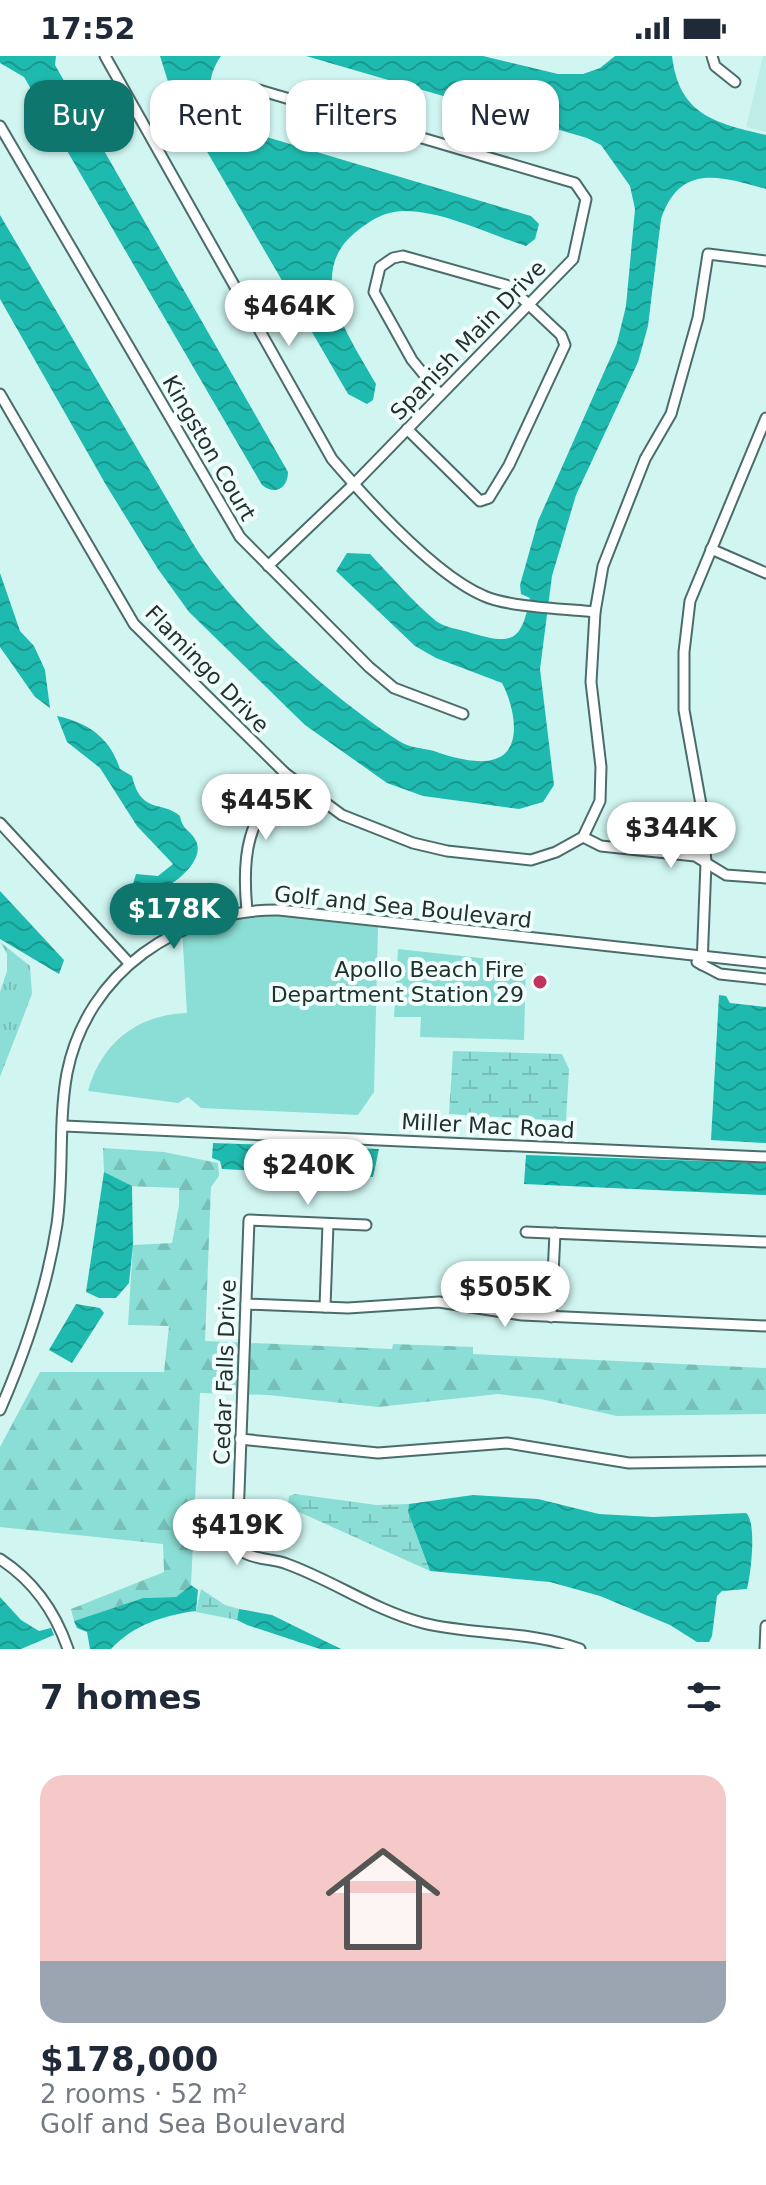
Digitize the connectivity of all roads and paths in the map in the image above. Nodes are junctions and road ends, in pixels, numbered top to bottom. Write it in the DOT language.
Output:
graph roads {
  1 [pos="105,56"];
  2 [pos="712,56"];
  3 [pos="735,82"];
  4 [pos="270,93"];
  5 [pos="0,126"];
  6 [pos="766,261"];
  7 [pos="529,303"];
  8 [pos="439,393"];
  9 [pos="0,394"];
  10 [pos="766,418"];
  11 [pos="407,429"];
  12 [pos="354,484"];
  13 [pos="711,549"];
  14 [pos="268,566"];
  15 [pos="766,573"];
  16 [pos="595,612"];
  17 [pos="463,714"];
  18 [pos="285,773"];
  19 [pos="0,823"];
  20 [pos="583,837"];
  21 [pos="706,863"];
  22 [pos="766,878"];
  23 [pos="247,911"];
  24 [pos="702,961"];
  25 [pos="129,963"];
  26 [pos="766,963"];
  27 [pos="766,979"];
  28 [pos="64,1126"];
  29 [pos="766,1157"];
  30 [pos="328,1224"];
  31 [pos="366,1225"];
  32 [pos="526,1232"];
  33 [pos="555,1233"];
  34 [pos="766,1242"];
  35 [pos="246,1304"];
  36 [pos="325,1307"];
  37 [pos="551,1317"];
  38 [pos="766,1326"];
  39 [pos="0,1410"];
  40 [pos="240,1439"];
  41 [pos="766,1461"];
  42 [pos="0,1559"];
  43 [pos="766,1626"];
  44 [pos="68,1649"];
  45 [pos="580,1649"];
  46 [pos="765,1649"];
  1 -- 12 [label="street"];
  2 -- 3 [label="street"];
  4 -- 7 [label="street, Spanish Main Drive"];
  5 -- 14 [label="street, Kingston Court"];
  6 -- 16 [label="street"];
  7 -- 8 [label="street, Spanish Main Drive"];
  7 -- 8 [label="street"];
  7 -- 11 [label="street"];
  8 -- 11 [label="street, Spanish Main Drive"];
  9 -- 18 [label="street, Flamingo Drive"];
  10 -- 13 [label="street"];
  11 -- 12 [label="street, Spanish Main Drive"];
  12 -- 14 [label="street, Spanish Main Drive"];
  12 -- 16 [label="street"];
  13 -- 15 [label="street"];
  13 -- 21 [label="street"];
  14 -- 17 [label="street, Kingston Court"];
  16 -- 20 [label="street"];
  18 -- 20 [label="street, Flamingo Drive"];
  18 -- 23 [label="street"];
  19 -- 25 [label="street"];
  20 -- 21 [label="street"];
  21 -- 22 [label="street"];
  21 -- 24 [label="street"];
  23 -- 24 [label="street, Golf and Sea Boulevard"];
  23 -- 25 [label="street, Golf and Sea Boulevard"];
  24 -- 26 [label="street, Golf and Sea Boulevard"];
  24 -- 27 [label="street, Golf and Sea Boulevard"];
  25 -- 28 [label="street, Golf and Sea Boulevard"];
  28 -- 29 [label="street, Miller Mac Road"];
  28 -- 39 [label="street, Golf and Sea Boulevard"];
  30 -- 31 [label="street"];
  30 -- 35 [label="street, Cedar Falls Drive"];
  30 -- 36 [label="street"];
  32 -- 33 [label="street"];
  33 -- 34 [label="street"];
  33 -- 37 [label="street"];
  35 -- 36 [label="street"];
  35 -- 40 [label="street, Cedar Falls Drive"];
  36 -- 37 [label="street"];
  37 -- 38 [label="street"];
  40 -- 41 [label="street"];
  40 -- 45 [label="street, Cedar Falls Drive"];
  42 -- 44 [label="street"];
  43 -- 46 [label="street"];
}
